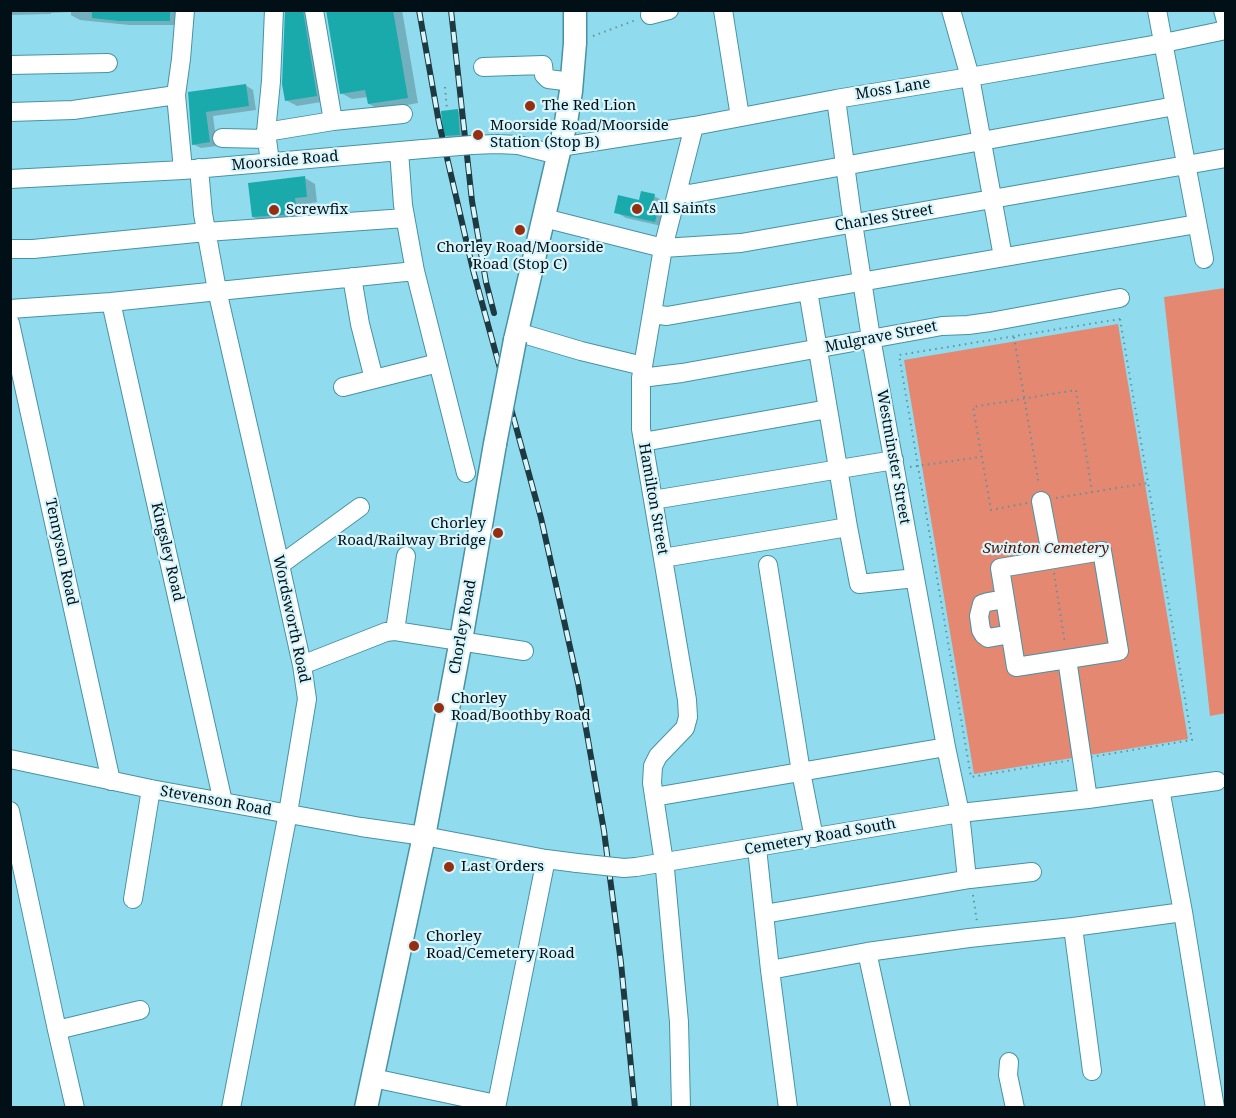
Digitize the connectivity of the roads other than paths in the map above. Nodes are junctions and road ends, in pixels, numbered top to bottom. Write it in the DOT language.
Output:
graph roads {
  1 [pos="185,10"];
  2 [pos="274,10"];
  3 [pos="314,10"];
  4 [pos="575,10"];
  5 [pos="669,10"];
  6 [pos="723,10"];
  7 [pos="1157,10"];
  8 [pos="1223,10"];
  9 [pos="951,11"];
  10 [pos="650,15"];
  11 [pos="1226,21"];
  12 [pos="1226,30"];
  13 [pos="1164,43"];
  14 [pos="108,63"];
  15 [pos="10,65"];
  16 [pos="483,67"];
  17 [pos="970,77"];
  18 [pos="572,82"];
  19 [pos="176,95"];
  20 [pos="836,99"];
  21 [pos="1175,106"];
  22 [pos="10,112"];
  23 [pos="403,114"];
  24 [pos="740,117"];
  25 [pos="333,121"];
  26 [pos="694,126"];
  27 [pos="267,135"];
  28 [pos="222,138"];
  29 [pos="982,141"];
  30 [pos="399,151"];
  31 [pos="559,151"];
  32 [pos="1226,158"];
  33 [pos="270,162"];
  34 [pos="1186,164"];
  35 [pos="846,165"];
  36 [pos="191,169"];
  37 [pos="10,178"];
  38 [pos="678,191"];
  39 [pos="993,200"];
  40 [pos="405,218"];
  41 [pos="544,218"];
  42 [pos="853,223"];
  43 [pos="1197,224"];
  44 [pos="206,232"];
  45 [pos="663,248"];
  46 [pos="10,249"];
  47 [pos="1003,257"];
  48 [pos="1204,259"];
  49 [pos="415,271"];
  50 [pos="352,277"];
  51 [pos="862,281"];
  52 [pos="218,290"];
  53 [pos="808,291"];
  54 [pos="1113,295"];
  55 [pos="111,302"];
  56 [pos="10,309"];
  57 [pos="652,314"];
  58 [pos="10,323"];
  59 [pos="516,336"];
  60 [pos="871,338"];
  61 [pos="818,349"];
  62 [pos="438,363"];
  63 [pos="642,372"];
  64 [pos="374,379"];
  65 [pos="343,387"];
  66 [pos="828,409"];
  67 [pos="644,442"];
  68 [pos="894,460"];
  69 [pos="838,470"];
  70 [pos="466,473"];
  71 [pos="653,500"];
  72 [pos="1041,501"];
  73 [pos="360,507"];
  74 [pos="848,527"];
  75 [pos="406,556"];
  76 [pos="663,558"];
  77 [pos="1052,559"];
  78 [pos="280,565"];
  79 [pos="768,565"];
  80 [pos="915,578"];
  81 [pos="1005,599"];
  82 [pos="395,631"];
  83 [pos="1011,634"];
  84 [pos="461,640"];
  85 [pos="524,651"];
  86 [pos="1068,659"];
  87 [pos="302,665"];
  88 [pos="946,747"];
  89 [pos="10,759"];
  90 [pos="801,772"];
  91 [pos="111,780"];
  92 [pos="1217,781"];
  93 [pos="151,789"];
  94 [pos="1160,789"];
  95 [pos="654,797"];
  96 [pos="1088,799"];
  97 [pos="223,802"];
  98 [pos="10,811"];
  99 [pos="288,813"];
  100 [pos="960,813"];
  101 [pos="424,836"];
  102 [pos="814,838"];
  103 [pos="758,848"];
  104 [pos="546,859"];
  105 [pos="664,863"];
  106 [pos="1032,872"];
  107 [pos="969,879"];
  108 [pos="133,899"];
  109 [pos="1183,912"];
  110 [pos="764,914"];
  111 [pos="1073,927"];
  112 [pos="867,952"];
  113 [pos="770,970"];
  114 [pos="141,1010"];
  115 [pos="57,1030"];
  116 [pos="1009,1062"];
  117 [pos="1092,1071"];
  118 [pos="373,1078"];
  119 [pos="496,1106"];
  120 [pos="75,1107"];
  121 [pos="231,1107"];
  122 [pos="366,1107"];
  123 [pos="681,1107"];
  124 [pos="788,1107"];
  125 [pos="901,1107"];
  126 [pos="1015,1107"];
  127 [pos="1215,1107"];
  1 -- 19 [label="street, Wordsworth Road"];
  2 -- 27 [label="street"];
  3 -- 25 [label="street"];
  4 -- 18 [label="main road, Chorley Road"];
  5 -- 10 [label="street"];
  6 -- 24 [label="street"];
  7 -- 13 [label="street"];
  8 -- 11 [label="street"];
  9 -- 17 [label="street"];
  12 -- 13 [label="street, Moss Lane"];
  13 -- 17 [label="street, Moss Lane"];
  13 -- 21 [label="street"];
  14 -- 15 [label="street"];
  16 -- 18 [label="street"];
  17 -- 20 [label="street, Moss Lane"];
  17 -- 29 [label="street"];
  18 -- 31 [label="main road, Chorley Road"];
  19 -- 22 [label="street"];
  19 -- 36 [label="street, Wordsworth Road"];
  20 -- 24 [label="street, Moss Lane"];
  20 -- 35 [label="street, Westminster Street"];
  21 -- 29 [label="street"];
  21 -- 34 [label="street"];
  23 -- 25 [label="street"];
  24 -- 26 [label="street, Moss Lane"];
  25 -- 27 [label="street"];
  26 -- 31 [label="street, Moss Lane"];
  26 -- 38 [label="street, Hamilton Street"];
  27 -- 28 [label="street"];
  27 -- 33 [label="street"];
  29 -- 35 [label="street"];
  29 -- 39 [label="street"];
  30 -- 31 [label="street, Moorside Road, bridge"];
  30 -- 33 [label="street, Moorside Road"];
  30 -- 40 [label="street"];
  31 -- 41 [label="main road, Chorley Road"];
  32 -- 34 [label="street, Charles Street"];
  33 -- 36 [label="street, Moorside Road"];
  34 -- 39 [label="street, Charles Street"];
  34 -- 43 [label="street"];
  35 -- 38 [label="street"];
  35 -- 42 [label="street, Westminster Street"];
  36 -- 37 [label="street, Moorside Road"];
  36 -- 44 [label="street, Wordsworth Road"];
  38 -- 45 [label="street, Hamilton Street"];
  39 -- 42 [label="street, Charles Street"];
  39 -- 47 [label="street"];
  40 -- 44 [label="street"];
  40 -- 49 [label="street"];
  41 -- 45 [label="street, Charles Street"];
  41 -- 59 [label="main road, Chorley Road"];
  42 -- 45 [label="street, Charles Street"];
  42 -- 51 [label="street, Westminster Street"];
  43 -- 47 [label="street"];
  43 -- 48 [label="street"];
  44 -- 46 [label="street"];
  44 -- 52 [label="street, Wordsworth Road"];
  45 -- 57 [label="street, Hamilton Street"];
  47 -- 51 [label="street"];
  49 -- 50 [label="street"];
  49 -- 62 [label="street"];
  50 -- 52 [label="street"];
  50 -- 64 [label="street"];
  51 -- 53 [label="street"];
  51 -- 60 [label="street, Westminster Street"];
  52 -- 55 [label="street"];
  52 -- 78 [label="street, Wordsworth Road"];
  53 -- 57 [label="street"];
  53 -- 61 [label="street"];
  54 -- 60 [label="street, Mulgrave Street"];
  55 -- 56 [label="street"];
  55 -- 97 [label="street, Kingsley Road"];
  57 -- 63 [label="street, Hamilton Street"];
  58 -- 91 [label="street, Tennyson Road"];
  59 -- 63 [label="street, Mulgrave Street"];
  59 -- 84 [label="main road, Chorley Road, bridge"];
  60 -- 61 [label="street, Mulgrave Street"];
  60 -- 68 [label="street, Westminster Street"];
  61 -- 63 [label="street, Mulgrave Street"];
  61 -- 66 [label="street"];
  62 -- 64 [label="street"];
  62 -- 70 [label="street"];
  63 -- 67 [label="street, Hamilton Street"];
  64 -- 65 [label="street"];
  66 -- 67 [label="street"];
  66 -- 69 [label="street"];
  67 -- 71 [label="street, Hamilton Street"];
  68 -- 69 [label="street"];
  68 -- 80 [label="street, Westminster Street"];
  69 -- 71 [label="street"];
  69 -- 74 [label="street"];
  71 -- 76 [label="street, Hamilton Street"];
  72 -- 77 [label="street"];
  73 -- 78 [label="street"];
  74 -- 76 [label="street"];
  74 -- 80 [label="street"];
  75 -- 82 [label="street"];
  76 -- 95 [label="street, Hamilton Street"];
  77 -- 81 [label="street"];
  77 -- 86 [label="street"];
  78 -- 87 [label="street, Wordsworth Road"];
  79 -- 90 [label="street"];
  80 -- 88 [label="street, Westminster Street"];
  81 -- 83 [label="street"];
  81 -- 83 [label="street"];
  82 -- 84 [label="street"];
  82 -- 87 [label="street"];
  83 -- 86 [label="street"];
  84 -- 85 [label="street"];
  84 -- 101 [label="main road, Chorley Road"];
  86 -- 96 [label="street"];
  87 -- 99 [label="street, Wordsworth Road"];
  88 -- 90 [label="street"];
  88 -- 100 [label="street, Westminster Street"];
  89 -- 91 [label="street, Stevenson Road"];
  90 -- 95 [label="street"];
  90 -- 102 [label="street"];
  91 -- 93 [label="street, Stevenson Road"];
  92 -- 94 [label="street, Cemetery Road South"];
  93 -- 97 [label="street, Stevenson Road"];
  93 -- 108 [label="street"];
  94 -- 96 [label="street, Cemetery Road South"];
  94 -- 109 [label="street"];
  95 -- 105 [label="street, Hamilton Street"];
  96 -- 100 [label="street, Cemetery Road South"];
  97 -- 99 [label="street, Stevenson Road"];
  98 -- 115 [label="street"];
  99 -- 101 [label="street, Stevenson Road"];
  99 -- 121 [label="street, Wordsworth Road"];
  100 -- 102 [label="street, Cemetery Road South"];
  100 -- 107 [label="street, Westminster Street"];
  101 -- 104 [label="street, Cemetery Road South"];
  101 -- 118 [label="main road, Chorley Road"];
  102 -- 103 [label="street, Cemetery Road South"];
  103 -- 105 [label="street, Cemetery Road South"];
  103 -- 110 [label="street"];
  104 -- 105 [label="street, Cemetery Road South, bridge"];
  104 -- 119 [label="street"];
  105 -- 123 [label="street, Hamilton Street"];
  106 -- 107 [label="street"];
  107 -- 110 [label="street"];
  109 -- 111 [label="street"];
  109 -- 127 [label="street"];
  110 -- 113 [label="street"];
  111 -- 112 [label="street"];
  111 -- 117 [label="street"];
  112 -- 113 [label="street"];
  112 -- 125 [label="street"];
  113 -- 124 [label="street"];
  114 -- 115 [label="street"];
  115 -- 120 [label="street"];
  116 -- 126 [label="street"];
  118 -- 119 [label="street"];
  118 -- 122 [label="main road, Chorley Road"];
}
